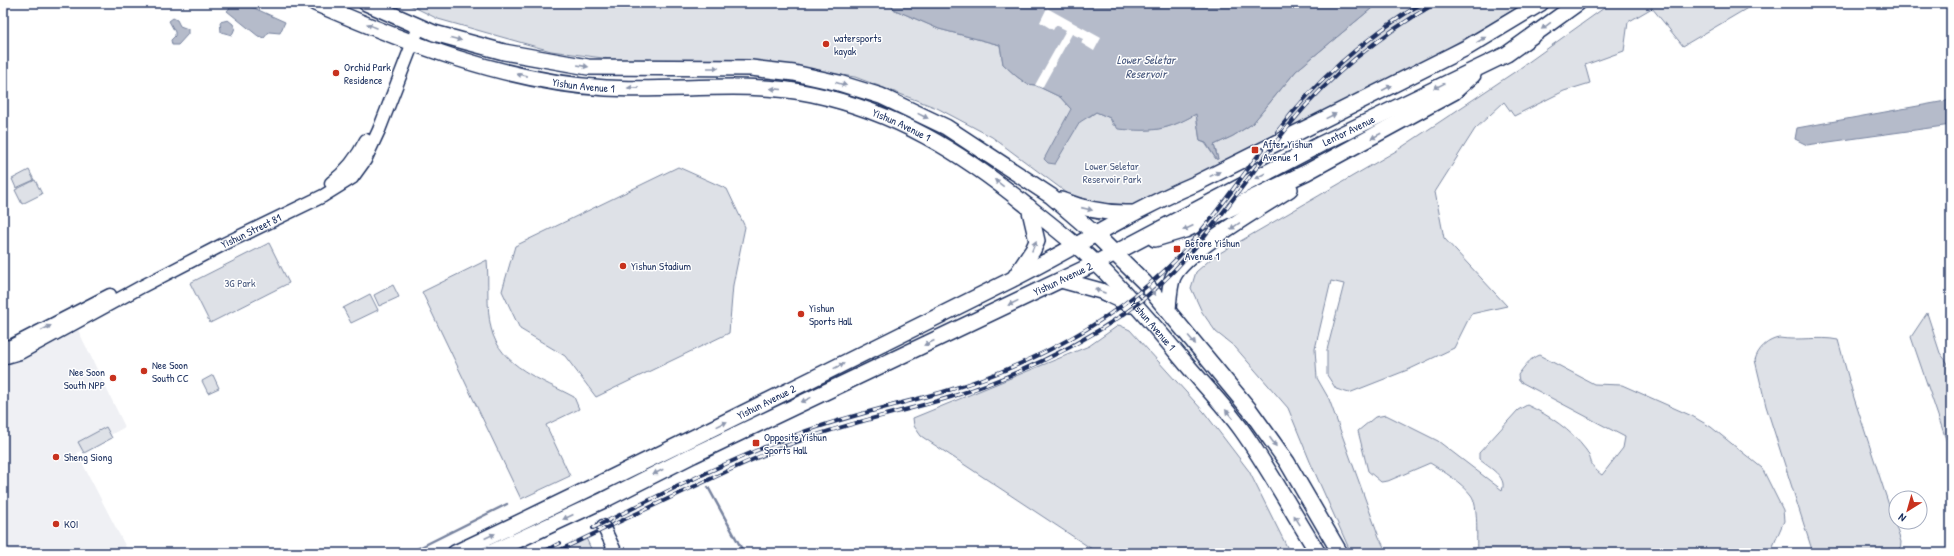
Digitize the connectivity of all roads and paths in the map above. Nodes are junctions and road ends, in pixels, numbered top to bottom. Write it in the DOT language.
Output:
graph roads {
  1 [pos="315,3"];
  2 [pos="366,3"];
  3 [pos="1541,3"];
  4 [pos="1578,3"];
  5 [pos="414,25"];
  6 [pos="409,41"];
  7 [pos="1486,63"];
  8 [pos="946,127"];
  9 [pos="947,148"];
  10 [pos="1349,150"];
  11 [pos="1050,196"];
  12 [pos="1029,207"];
  13 [pos="1134,212"];
  14 [pos="1095,234"];
  15 [pos="1134,244"];
  16 [pos="1076,246"];
  17 [pos="1115,254"];
  18 [pos="1096,263"];
  19 [pos="1014,278"];
  20 [pos="1061,280"];
  21 [pos="1136,307"];
  22 [pos="1168,310"];
  23 [pos="3,347"];
  24 [pos="3,358"];
  25 [pos="603,526"];
  26 [pos="455,553"];
  27 [pos="490,553"];
  28 [pos="616,553"];
  29 [pos="1318,553"];
  30 [pos="1340,553"];
  6 -- 1 [label="main road, Yishun Avenue 1, one-way"];
  2 -- 5 [label="main road, Yishun Avenue 1"];
  13 -- 3 [label="main road, Lentor Avenue, one-way"];
  4 -- 7 [label="main road, Lentor Avenue, one-way"];
  5 -- 6 [label="street, Yishun Street 81"];
  5 -- 8 [label="main road, Yishun Avenue 1, one-way"];
  9 -- 6 [label="main road, Yishun Avenue 1, one-way"];
  23 -- 6 [label="street, Yishun Street 81, one-way"];
  6 -- 24 [label="street, Yishun Street 81"];
  7 -- 10 [label="main road, one-way"];
  7 -- 15 [label="main road, Lentor Avenue, one-way"];
  8 -- 9 [label="main road"];
  8 -- 11 [label="main road, Yishun Avenue 1"];
  12 -- 9 [label="main road, Yishun Avenue 1, one-way"];
  10 -- 15 [label="main road, one-way"];
  10 -- 22 [label="main road, one-way"];
  11 -- 13 [label="main road, one-way"];
  11 -- 14 [label="main road, Yishun Avenue 1"];
  12 -- 16 [label="main road, Yishun Avenue 1"];
  19 -- 12 [label="main road, one-way"];
  13 -- 14 [label="main road, Lentor Avenue"];
  14 -- 16 [label="main road, Lentor Avenue"];
  14 -- 17 [label="main road, Yishun Avenue 1"];
  15 -- 17 [label="main road, Lentor Avenue"];
  16 -- 18 [label="main road, Yishun Avenue 1"];
  16 -- 19 [label="main road, Yishun Avenue 2"];
  17 -- 18 [label="main road, Yishun Avenue 2"];
  17 -- 22 [label="main road, Yishun Avenue 1, one-way"];
  18 -- 20 [label="main road, Yishun Avenue 2"];
  18 -- 21 [label="main road, Yishun Avenue 1"];
  26 -- 19 [label="main road, Yishun Avenue 2, one-way"];
  21 -- 20 [label="main road, one-way"];
  20 -- 27 [label="main road, Yishun Avenue 2, one-way"];
  29 -- 21 [label="main road, Yishun Avenue 1, one-way"];
  22 -- 30 [label="main road, Yishun Avenue 1, one-way"];
  25 -- 28 [label="street"];
}
